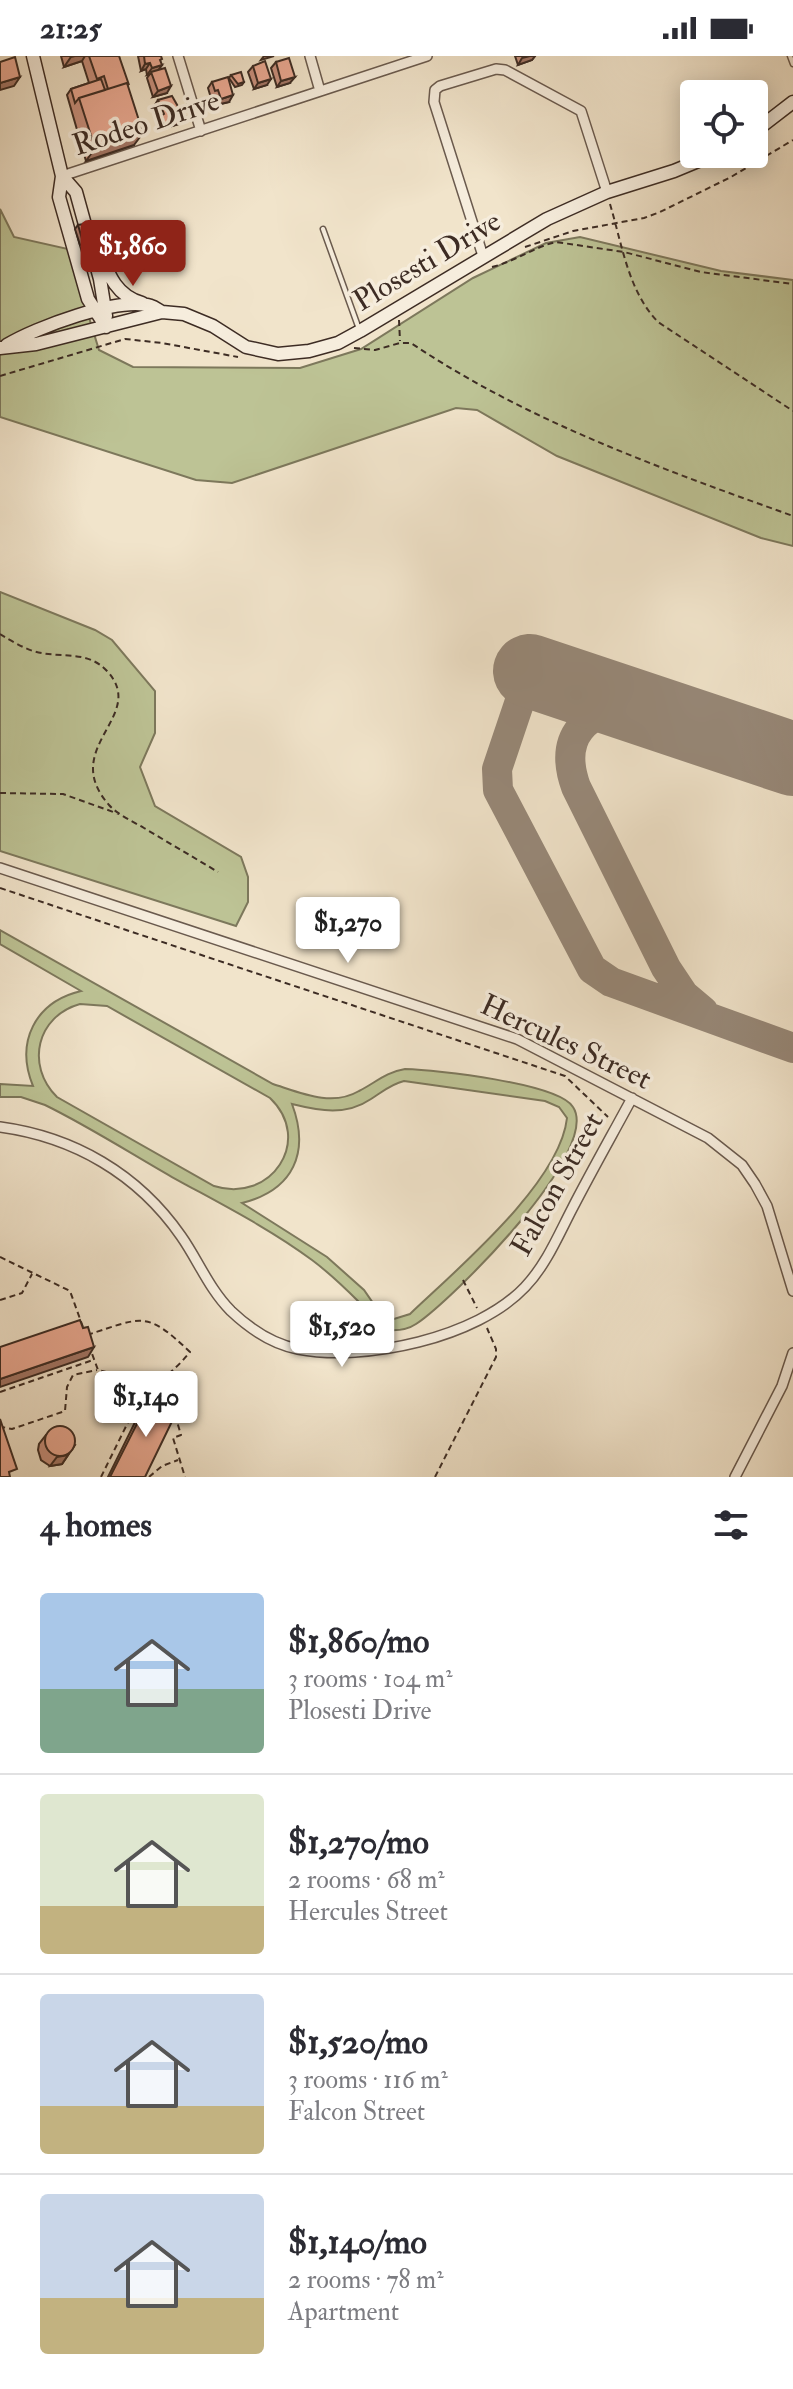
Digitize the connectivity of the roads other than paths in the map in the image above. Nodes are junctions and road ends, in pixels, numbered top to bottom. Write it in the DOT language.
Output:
graph roads {
  1 [pos="33,56"];
  2 [pos="178,56"];
  3 [pos="310,56"];
  4 [pos="427,56"];
  5 [pos="790,56"];
  6 [pos="793,64"];
  7 [pos="320,91"];
  8 [pos="793,102"];
  9 [pos="768,121"];
  10 [pos="201,131"];
  11 [pos="681,168"];
  12 [pos="62,176"];
  13 [pos="607,192"];
  14 [pos="323,229"];
  15 [pos="89,237"];
  16 [pos="483,256"];
  17 [pos="156,309"];
  18 [pos="101,310"];
  19 [pos="106,327"];
  20 [pos="359,338"];
  21 [pos="3,347"];
  22 [pos="0,868"];
  23 [pos="632,1098"];
  24 [pos="0,1127"];
  25 [pos="793,1291"];
  26 [pos="793,1353"];
  27 [pos="735,1477"];
  1 -- 12 [label="street"];
  2 -- 10 [label="street"];
  3 -- 7 [label="street"];
  4 -- 7 [label="street, Rodeo Drive"];
  5 -- 6 [label="lane"];
  7 -- 10 [label="street, Rodeo Drive"];
  8 -- 9 [label="street"];
  10 -- 12 [label="street, Rodeo Drive"];
  11 -- 13 [label="street, Plosesti Drive"];
  12 -- 15 [label="street"];
  12 -- 18 [label="street"];
  13 -- 16 [label="street, Plosesti Drive"];
  13 -- 16 [label="street"];
  14 -- 20 [label="lane"];
  15 -- 17 [label="street"];
  15 -- 18 [label="street"];
  16 -- 20 [label="street, Plosesti Drive"];
  17 -- 18 [label="street, Plosesti Drive"];
  17 -- 19 [label="street, Plosesti Drive"];
  17 -- 20 [label="street, Plosesti Drive"];
  18 -- 19 [label="street"];
  18 -- 21 [label="street, Plosesti Drive"];
  19 -- 21 [label="street, Plosesti Drive"];
  22 -- 23 [label="street, Hercules Street"];
  23 -- 24 [label="street, Falcon Street"];
  23 -- 25 [label="street, Hercules Street"];
  26 -- 27 [label="street"];
}
